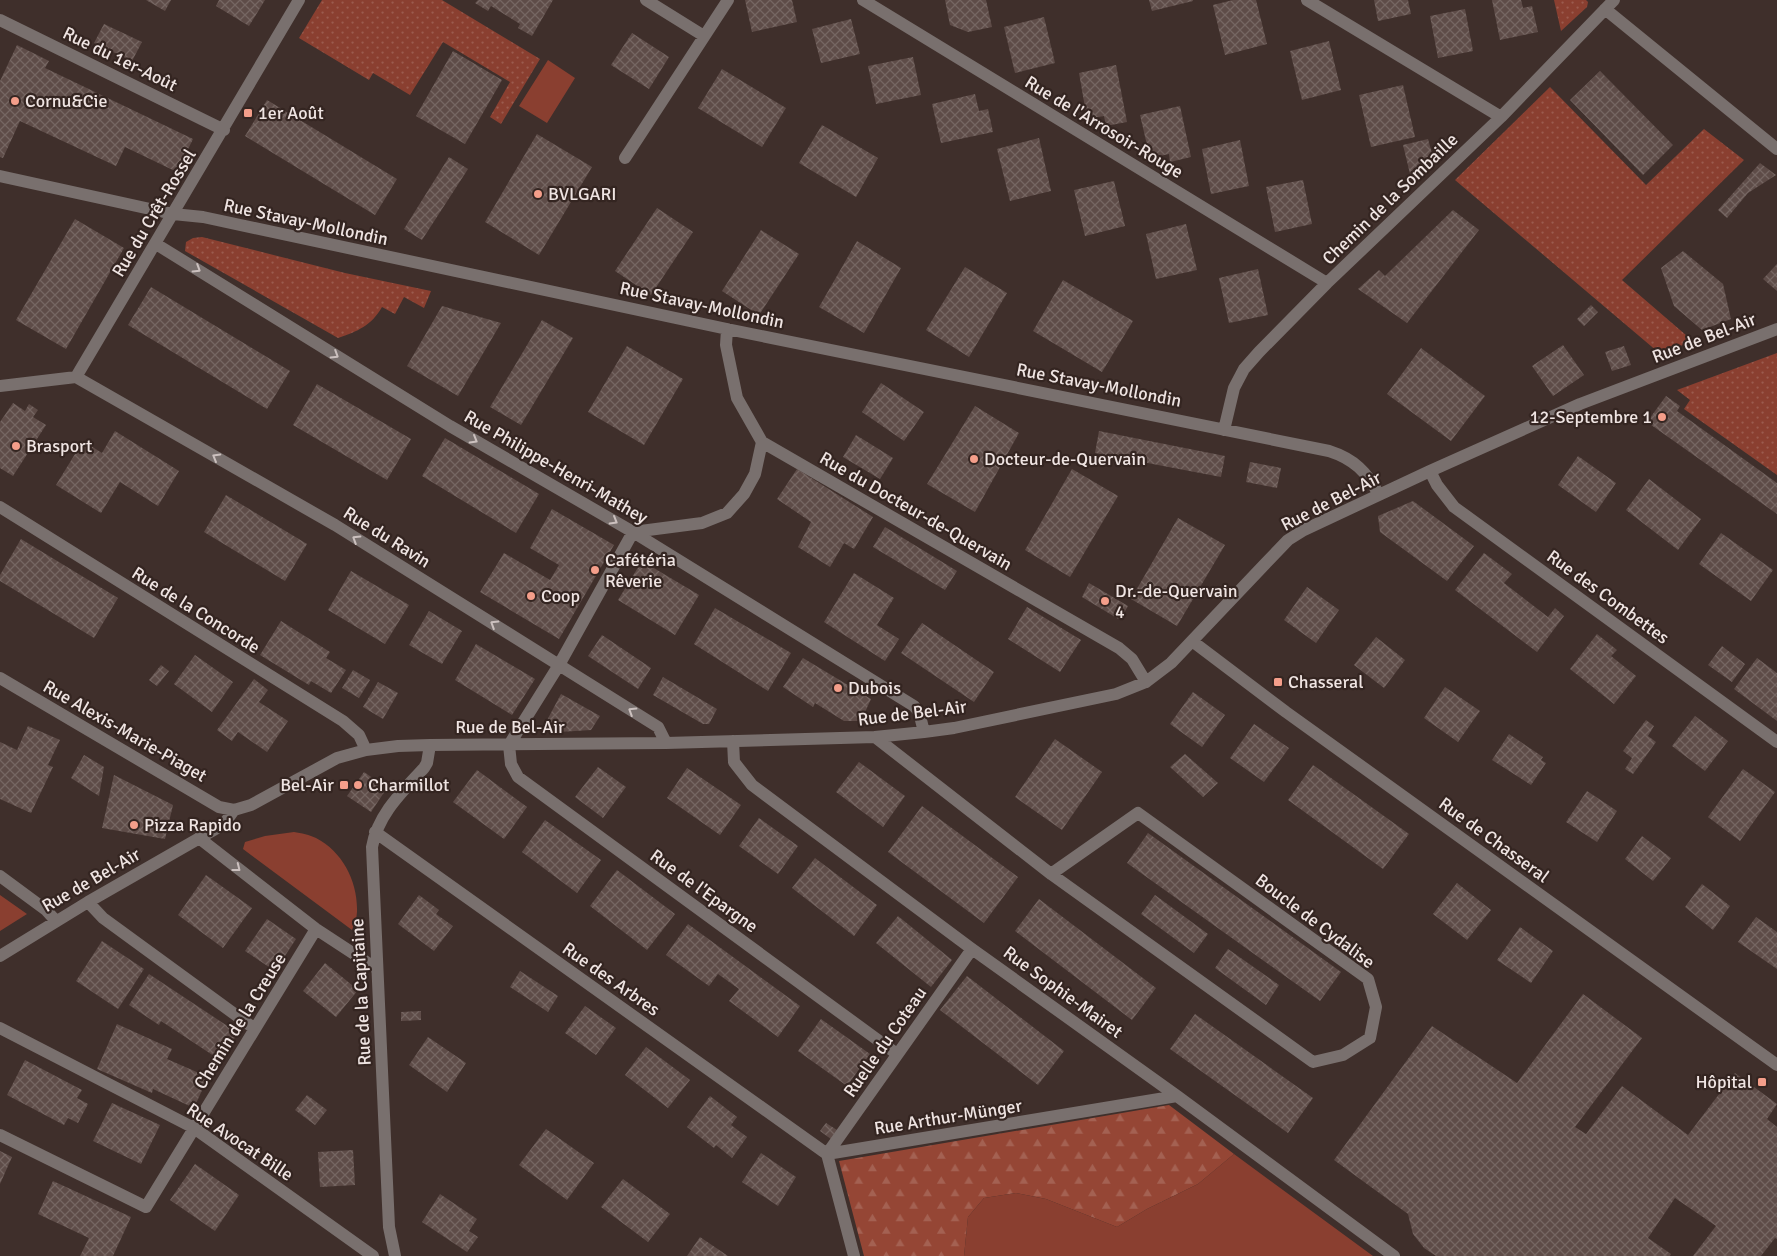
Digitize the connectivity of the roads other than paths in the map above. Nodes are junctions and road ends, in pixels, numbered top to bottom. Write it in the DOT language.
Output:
graph roads {
  1 [pos="299,0"];
  2 [pos="646,0"];
  3 [pos="728,0"];
  4 [pos="863,0"];
  5 [pos="1307,0"];
  6 [pos="1610,5"];
  7 [pos="0,20"];
  8 [pos="704,36"];
  9 [pos="1501,117"];
  10 [pos="224,130"];
  11 [pos="1777,149"];
  12 [pos="625,158"];
  13 [pos="0,176"];
  14 [pos="174,214"];
  15 [pos="156,244"];
  16 [pos="1328,283"];
  17 [pos="727,329"];
  18 [pos="1777,329"];
  19 [pos="76,377"];
  20 [pos="0,386"];
  21 [pos="1224,430"];
  22 [pos="762,442"];
  23 [pos="1430,471"];
  24 [pos="1379,495"];
  25 [pos="0,507"];
  26 [pos="633,532"];
  27 [pos="1192,641"];
  28 [pos="559,664"];
  29 [pos="0,678"];
  30 [pos="1146,682"];
  31 [pos="924,732"];
  32 [pos="875,737"];
  33 [pos="733,741"];
  34 [pos="1777,742"];
  35 [pos="666,743"];
  36 [pos="430,745"];
  37 [pos="509,745"];
  38 [pos="366,750"];
  39 [pos="234,810"];
  40 [pos="375,832"];
  41 [pos="199,838"];
  42 [pos="1051,874"];
  43 [pos="0,876"];
  44 [pos="88,902"];
  45 [pos="56,921"];
  46 [pos="316,929"];
  47 [pos="972,949"];
  48 [pos="0,956"];
  49 [pos="377,969"];
  50 [pos="0,1028"];
  51 [pos="255,1029"];
  52 [pos="897,1054"];
  53 [pos="1777,1065"];
  54 [pos="1178,1096"];
  55 [pos="194,1128"];
  56 [pos="0,1135"];
  57 [pos="827,1154"];
  58 [pos="373,1256"];
  59 [pos="395,1256"];
  60 [pos="854,1256"];
  61 [pos="1394,1256"];
  1 -- 10 [label="street, Rue du Crêt-Rossel"];
  2 -- 8 [label="street"];
  3 -- 8 [label="street"];
  4 -- 16 [label="street, Rue de l'Arrosoir-Rouge"];
  5 -- 9 [label="street"];
  6 -- 9 [label="street, Chemin de la Sombaille"];
  6 -- 11 [label="street"];
  7 -- 10 [label="street, Rue du 1er-Août"];
  8 -- 12 [label="street"];
  9 -- 16 [label="street, Chemin de la Sombaille"];
  10 -- 14 [label="street, Rue du Crêt-Rossel"];
  13 -- 14 [label="street, Rue Stavay-Mollondin"];
  14 -- 15 [label="street, Rue du Crêt-Rossel"];
  14 -- 17 [label="street, Rue Stavay-Mollondin"];
  15 -- 19 [label="street, Rue du Crêt-Rossel"];
  15 -- 26 [label="street, Rue Philippe-Henri-Mathey, one-way"];
  16 -- 21 [label="street, Chemin de la Sombaille"];
  17 -- 21 [label="street, Rue Stavay-Mollondin"];
  17 -- 22 [label="street"];
  18 -- 23 [label="street, Rue de Bel-Air"];
  19 -- 20 [label="street"];
  28 -- 19 [label="street, Rue du Ravin, one-way"];
  21 -- 24 [label="street, Rue Stavay-Mollondin"];
  22 -- 26 [label="street"];
  22 -- 30 [label="street, Rue du Docteur-de-Quervain"];
  23 -- 24 [label="street, Rue de Bel-Air"];
  23 -- 34 [label="street, Rue des Combettes"];
  24 -- 27 [label="street, Rue de Bel-Air"];
  25 -- 38 [label="street, Rue de la Concorde"];
  26 -- 28 [label="street"];
  26 -- 31 [label="street, Rue Philippe-Henri-Mathey"];
  27 -- 30 [label="street, Rue de Bel-Air"];
  27 -- 53 [label="street, Rue de Chasseral"];
  35 -- 28 [label="street, Rue du Ravin, one-way"];
  28 -- 37 [label="street"];
  29 -- 39 [label="street, Rue Alexis-Marie-Piaget"];
  30 -- 31 [label="street, Rue de Bel-Air"];
  31 -- 32 [label="street, Rue de Bel-Air"];
  32 -- 33 [label="street, Rue de Bel-Air"];
  32 -- 42 [label="street, Boucle de Cydalise"];
  33 -- 35 [label="street, Rue de Bel-Air"];
  33 -- 47 [label="street, Rue Sophie-Mairet"];
  35 -- 37 [label="street, Rue de Bel-Air"];
  36 -- 37 [label="street, Rue de Bel-Air"];
  36 -- 38 [label="street, Rue de Bel-Air"];
  36 -- 40 [label="street, Rue de la Capitaine"];
  37 -- 52 [label="street, Rue de l'Epargne"];
  38 -- 39 [label="street, Rue de Bel-Air"];
  39 -- 41 [label="street, Rue de Bel-Air"];
  40 -- 49 [label="street, Rue de la Capitaine"];
  40 -- 57 [label="street, Rue des Arbres"];
  41 -- 44 [label="street, Rue de Bel-Air"];
  41 -- 46 [label="street, one-way"];
  42 -- 42 [label="street, Boucle de Cydalise"];
  43 -- 45 [label="street"];
  44 -- 45 [label="street, Rue de Bel-Air"];
  44 -- 51 [label="street"];
  45 -- 48 [label="street, Rue de Bel-Air"];
  46 -- 49 [label="street"];
  46 -- 51 [label="street, Chemin de la Creuse"];
  47 -- 52 [label="street, Ruelle du Coteau"];
  47 -- 54 [label="street, Rue Sophie-Mairet"];
  49 -- 59 [label="street, Rue de la Capitaine"];
  50 -- 55 [label="street, Rue Avocat Bille"];
  51 -- 55 [label="street, Chemin de la Creuse"];
  52 -- 57 [label="street, Ruelle du Coteau"];
  54 -- 57 [label="street, Rue Arthur-Münger"];
  54 -- 61 [label="street, Rue Sophie-Mairet"];
  55 -- 56 [label="street, Chemin de la Creuse"];
  55 -- 58 [label="street, Rue Avocat Bille"];
  57 -- 60 [label="street"];
}
